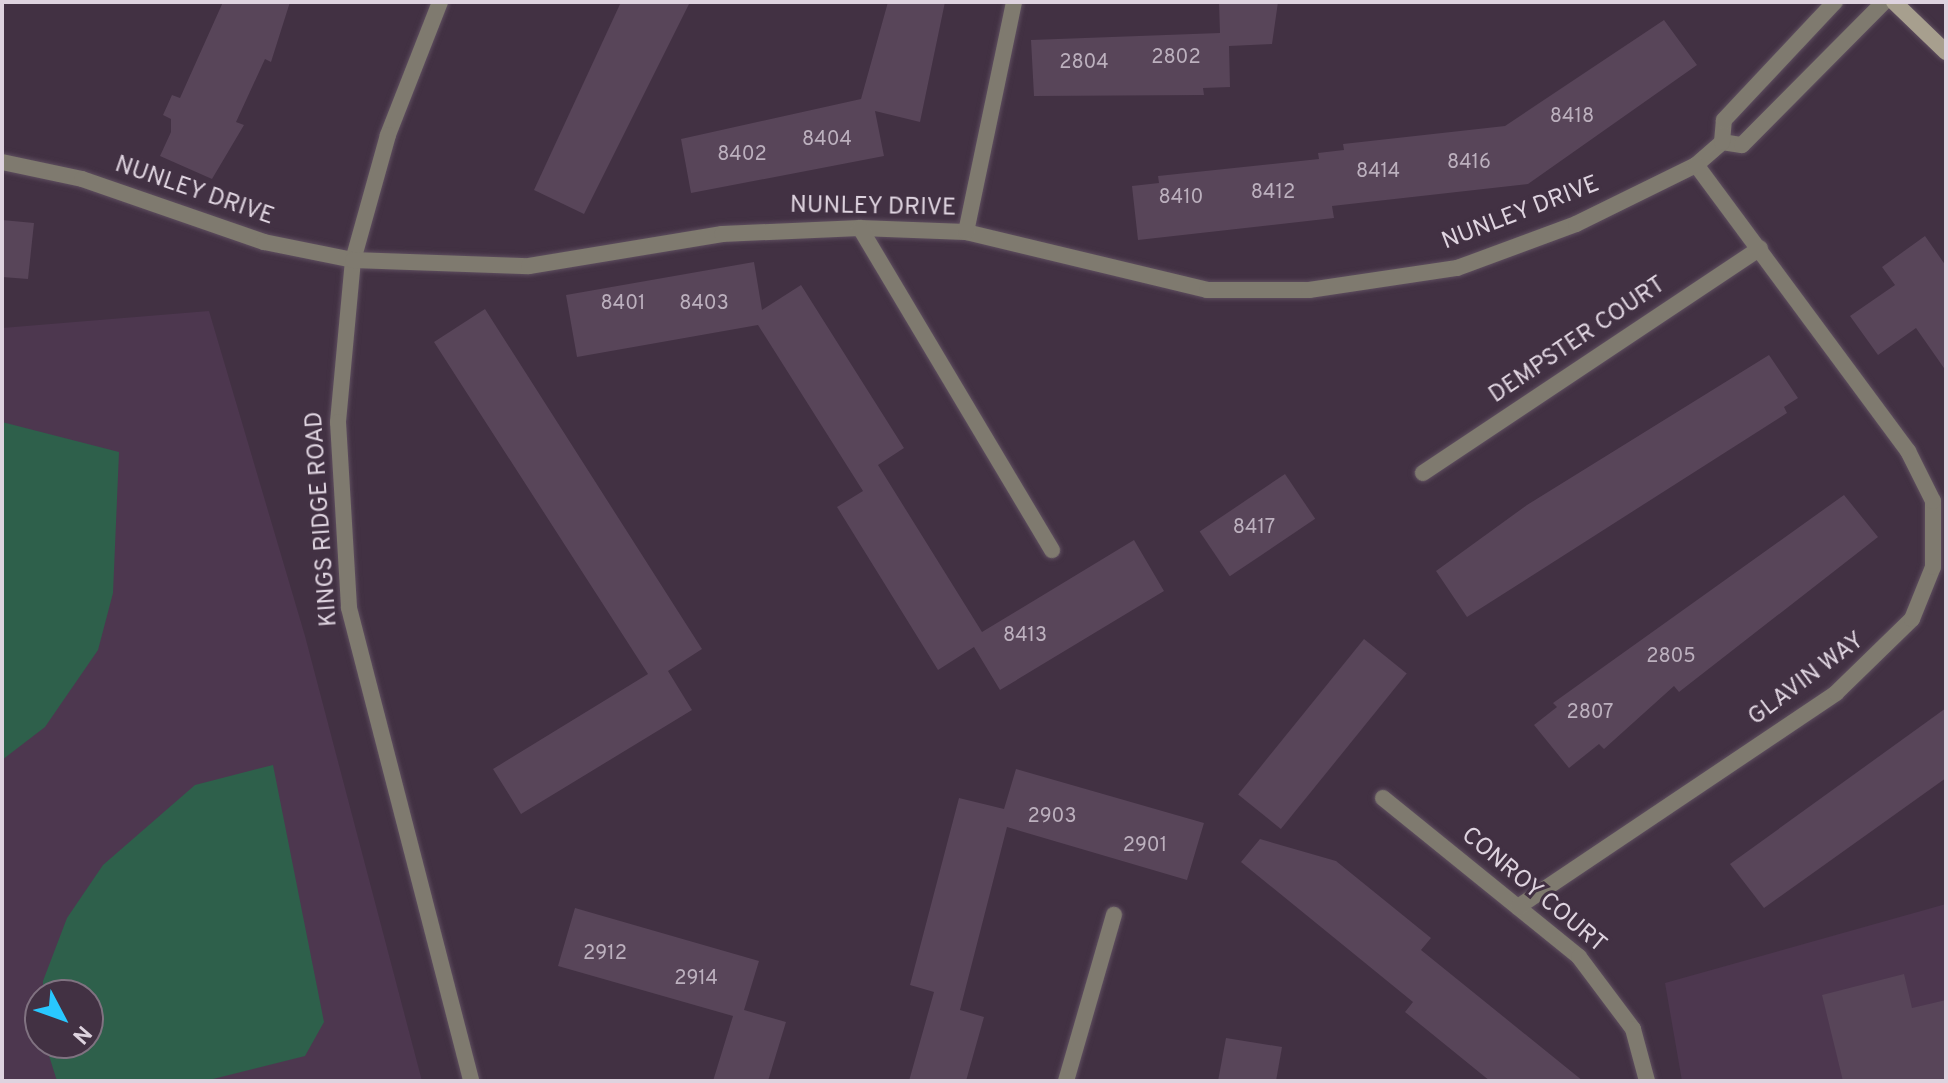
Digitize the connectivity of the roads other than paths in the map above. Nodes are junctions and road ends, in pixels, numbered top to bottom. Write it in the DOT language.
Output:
graph roads {
  1 [pos="440,2"];
  2 [pos="1014,2"];
  3 [pos="1835,2"];
  4 [pos="1884,2"];
  5 [pos="1894,2"];
  6 [pos="1946,52"];
  7 [pos="1722,142"];
  8 [pos="2,162"];
  9 [pos="1696,165"];
  10 [pos="860,228"];
  11 [pos="966,232"];
  12 [pos="1760,248"];
  13 [pos="353,260"];
  14 [pos="1423,473"];
  15 [pos="1052,550"];
  16 [pos="1383,798"];
  17 [pos="1518,907"];
  18 [pos="1114,915"];
  19 [pos="471,1081"];
  20 [pos="1066,1081"];
  21 [pos="1647,1081"];
  1 -- 13 [label="street, KINGS RIDGE ROAD"];
  2 -- 11 [label="street"];
  3 -- 7 [label="street, NUNLEY DRIVE"];
  4 -- 7 [label="street, NUNLEY DRIVE"];
  5 -- 6 [label="street"];
  7 -- 9 [label="street, NUNLEY DRIVE"];
  8 -- 13 [label="street, NUNLEY DRIVE"];
  9 -- 11 [label="street, NUNLEY DRIVE"];
  9 -- 12 [label="street, GLAVIN WAY"];
  10 -- 11 [label="street, NUNLEY DRIVE"];
  10 -- 13 [label="street, NUNLEY DRIVE"];
  10 -- 15 [label="street"];
  12 -- 14 [label="street, DEMPSTER COURT"];
  12 -- 17 [label="street, GLAVIN WAY"];
  13 -- 19 [label="street, KINGS RIDGE ROAD"];
  16 -- 17 [label="street, CONROY COURT"];
  17 -- 21 [label="street, CONROY COURT"];
  18 -- 20 [label="street"];
}
